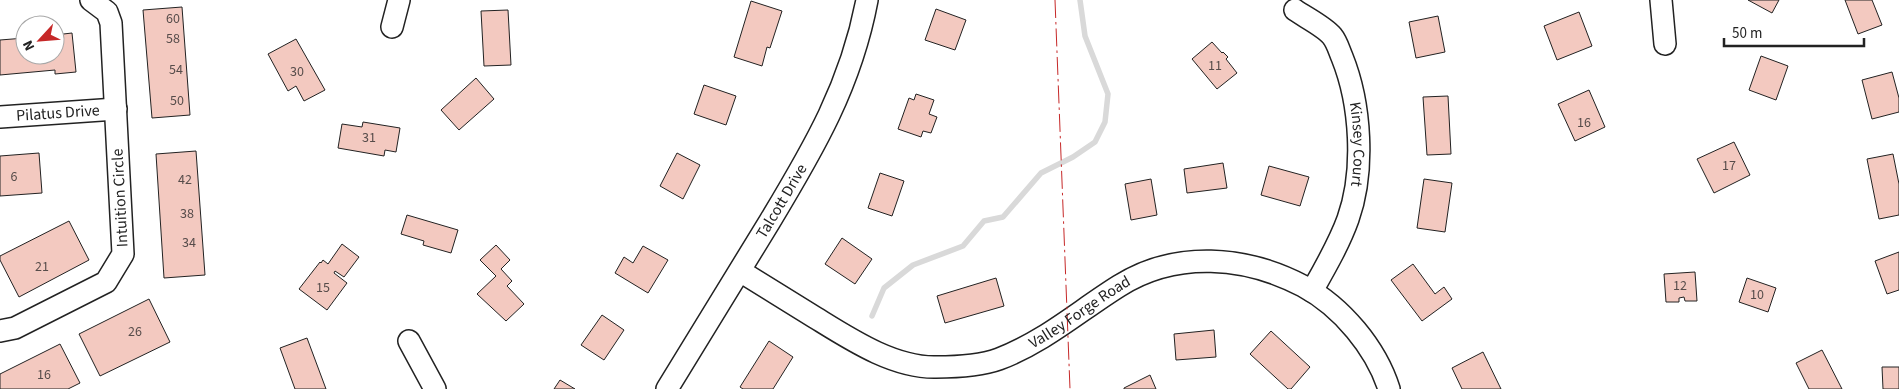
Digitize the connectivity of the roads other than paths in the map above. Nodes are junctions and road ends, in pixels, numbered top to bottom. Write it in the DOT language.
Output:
graph roads {
  1 [pos="91,0"];
  2 [pos="399,0"];
  3 [pos="867,0"];
  4 [pos="1661,0"];
  5 [pos="1295,10"];
  6 [pos="392,27"];
  7 [pos="1665,44"];
  8 [pos="116,109"];
  9 [pos="0,117"];
  10 [pos="740,271"];
  11 [pos="1312,291"];
  12 [pos="0,332"];
  13 [pos="409,341"];
  14 [pos="435,389"];
  15 [pos="667,389"];
  16 [pos="1389,389"];
  1 -- 8 [label="street, Intuition Circle"];
  2 -- 6 [label="street"];
  3 -- 10 [label="street, Talcott Drive"];
  4 -- 7 [label="street"];
  5 -- 11 [label="street, Kinsey Court"];
  8 -- 9 [label="street, Pilatus Drive"];
  8 -- 12 [label="street, Intuition Circle"];
  10 -- 11 [label="street, Valley Forge Road"];
  10 -- 15 [label="street, Talcott Drive"];
  11 -- 16 [label="street, Valley Forge Road"];
  13 -- 14 [label="street"];
}
